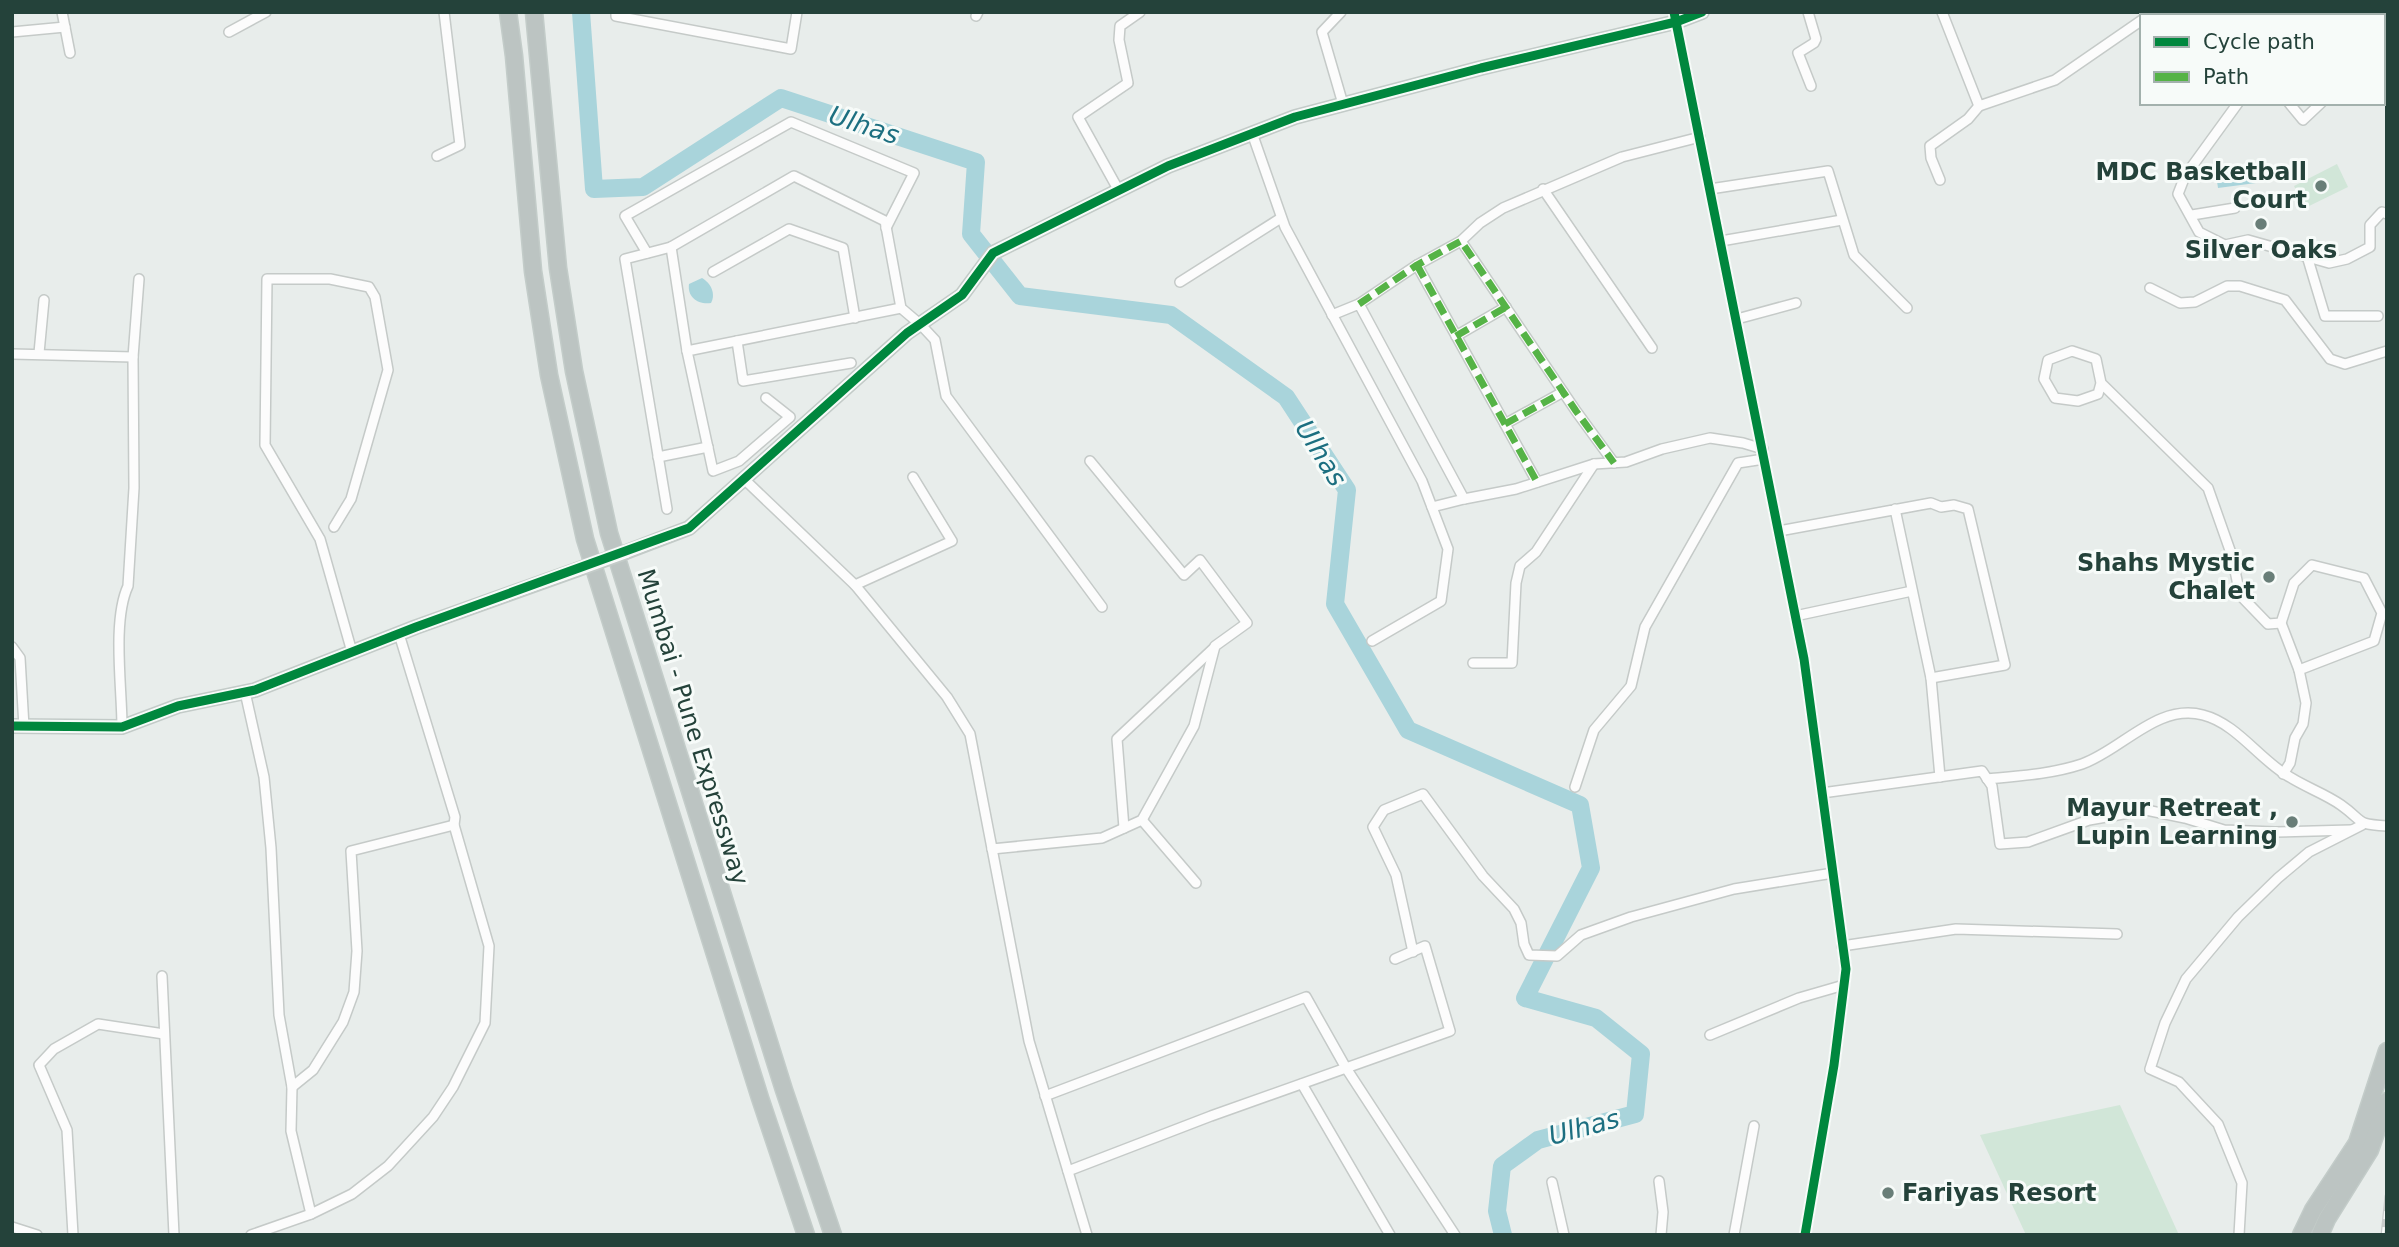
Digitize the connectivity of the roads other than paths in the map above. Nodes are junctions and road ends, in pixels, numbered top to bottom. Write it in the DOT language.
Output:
graph roads {
  1 [pos="62,12"];
  2 [pos="266,12"];
  3 [pos="444,12"];
  4 [pos="508,12"];
  5 [pos="534,12"];
  6 [pos="616,12"];
  7 [pos="797,12"];
  8 [pos="1140,12"];
  9 [pos="1341,12"];
  10 [pos="1702,12"];
  11 [pos="1808,12"];
  12 [pos="1942,12"];
  13 [pos="1675,17"];
  14 [pos="2140,21"];
  15 [pos="65,27"];
  16 [pos="12,32"];
  17 [pos="229,32"];
  18 [pos="70,52"];
  19 [pos="1811,86"];
  20 [pos="1343,104"];
  21 [pos="2237,105"];
  22 [pos="2291,105"];
  23 [pos="2319,105"];
  24 [pos="1979,106"];
  25 [pos="1252,133"];
  26 [pos="1700,137"];
  27 [pos="437,156"];
  28 [pos="1940,180"];
  29 [pos="1710,189"];
  30 [pos="1543,190"];
  31 [pos="1119,191"];
  32 [pos="2235,208"];
  33 [pos="2387,214"];
  34 [pos="2192,215"];
  35 [pos="1281,218"];
  36 [pos="1842,220"];
  37 [pos="886,228"];
  38 [pos="1461,241"];
  39 [pos="1721,241"];
  40 [pos="671,247"];
  41 [pos="647,253"];
  42 [pos="2307,257"];
  43 [pos="1417,265"];
  44 [pos="713,272"];
  45 [pos="139,279"];
  46 [pos="1180,282"];
  47 [pos="2150,288"];
  48 [pos="44,300"];
  49 [pos="1796,303"];
  50 [pos="1359,304"];
  51 [pos="1506,307"];
  52 [pos="1907,308"];
  53 [pos="901,309"];
  54 [pos="1332,314"];
  55 [pos="2378,316"];
  56 [pos="855,318"];
  57 [pos="1737,319"];
  58 [pos="921,325"];
  59 [pos="1456,336"];
  60 [pos="737,341"];
  61 [pos="1652,348"];
  62 [pos="687,351"];
  63 [pos="2387,351"];
  64 [pos="39,353"];
  65 [pos="12,354"];
  66 [pos="133,357"];
  67 [pos="850,363"];
  68 [pos="2101,383"];
  69 [pos="1563,392"];
  70 [pos="766,398"];
  71 [pos="1505,424"];
  72 [pos="708,447"];
  73 [pos="1763,454"];
  74 [pos="658,457"];
  75 [pos="1090,461"];
  76 [pos="1614,463"];
  77 [pos="1594,464"];
  78 [pos="913,477"];
  79 [pos="744,479"];
  80 [pos="1537,482"];
  81 [pos="1464,499"];
  82 [pos="1432,507"];
  83 [pos="667,509"];
  84 [pos="1895,509"];
  85 [pos="334,527"];
  86 [pos="1779,531"];
  87 [pos="855,585"];
  88 [pos="1912,591"];
  89 [pos="1102,607"];
  90 [pos="1795,616"];
  91 [pos="2281,623"];
  92 [pos="399,634"];
  93 [pos="1372,641"];
  94 [pos="1215,646"];
  95 [pos="12,647"];
  96 [pos="352,652"];
  97 [pos="1473,663"];
  98 [pos="2299,670"];
  99 [pos="1931,678"];
  100 [pos="245,692"];
  101 [pos="18,726"];
  102 [pos="122,727"];
  103 [pos="2283,774"];
  104 [pos="1940,777"];
  105 [pos="1987,779"];
  106 [pos="1575,787"];
  107 [pos="1822,793"];
  108 [pos="1142,820"];
  109 [pos="454,825"];
  110 [pos="2362,825"];
  111 [pos="2387,826"];
  112 [pos="1124,828"];
  113 [pos="2351,831"];
  114 [pos="992,849"];
  115 [pos="1833,873"];
  116 [pos="1196,883"];
  117 [pos="2117,934"];
  118 [pos="1842,946"];
  119 [pos="1413,952"];
  120 [pos="1395,959"];
  121 [pos="162,976"];
  122 [pos="1844,985"];
  123 [pos="164,1034"];
  124 [pos="1710,1035"];
  125 [pos="2387,1051"];
  126 [pos="1346,1068"];
  127 [pos="1302,1084"];
  128 [pos="292,1087"];
  129 [pos="1045,1096"];
  130 [pos="2387,1101"];
  131 [pos="1754,1126"];
  132 [pos="1068,1171"];
  133 [pos="1659,1181"];
  134 [pos="1552,1182"];
  135 [pos="310,1214"];
  136 [pos="12,1227"];
  137 [pos="37,1235"];
  138 [pos="73,1235"];
  139 [pos="174,1235"];
  140 [pos="251,1235"];
  141 [pos="806,1235"];
  142 [pos="833,1235"];
  143 [pos="1087,1235"];
  144 [pos="1390,1235"];
  145 [pos="1455,1235"];
  146 [pos="1564,1235"];
  147 [pos="1661,1235"];
  148 [pos="1734,1235"];
  149 [pos="1805,1235"];
  150 [pos="2239,1235"];
  151 [pos="2301,1235"];
  152 [pos="2320,1235"];
  1 -- 15 [label="street"];
  2 -- 17 [label="street"];
  3 -- 27 [label="street"];
  4 -- 141 [label="highway, Mumbai - Pune Expressway"];
  5 -- 142 [label="highway, Mumbai - Pune Expressway"];
  6 -- 7 [label="street"];
  8 -- 31 [label="street"];
  9 -- 20 [label="street"];
  10 -- 13 [label="street"];
  11 -- 19 [label="street"];
  12 -- 24 [label="street"];
  13 -- 20 [label="street"];
  13 -- 26 [label="street"];
  14 -- 24 [label="street"];
  15 -- 16 [label="street"];
  15 -- 18 [label="street"];
  20 -- 25 [label="street"];
  21 -- 34 [label="street"];
  22 -- 23 [label="street"];
  24 -- 28 [label="street"];
  25 -- 31 [label="street"];
  25 -- 35 [label="street"];
  26 -- 29 [label="street"];
  26 -- 30 [label="street"];
  29 -- 36 [label="street"];
  29 -- 39 [label="street"];
  30 -- 38 [label="street"];
  30 -- 61 [label="street"];
  31 -- 58 [label="street"];
  32 -- 34 [label="street"];
  33 -- 42 [label="street"];
  34 -- 42 [label="street"];
  35 -- 46 [label="street"];
  35 -- 54 [label="street"];
  36 -- 39 [label="street"];
  36 -- 52 [label="street"];
  37 -- 40 [label="street"];
  37 -- 41 [label="street"];
  37 -- 53 [label="street"];
  38 -- 43 [label="street"];
  38 -- 51 [label="street"];
  39 -- 57 [label="street"];
  40 -- 41 [label="street"];
  40 -- 62 [label="street"];
  41 -- 74 [label="street"];
  42 -- 55 [label="street"];
  43 -- 50 [label="street"];
  43 -- 59 [label="street"];
  44 -- 56 [label="street"];
  45 -- 66 [label="street"];
  47 -- 63 [label="street"];
  48 -- 64 [label="street"];
  49 -- 57 [label="street"];
  50 -- 54 [label="street"];
  50 -- 81 [label="street"];
  51 -- 59 [label="street"];
  51 -- 69 [label="street"];
  53 -- 56 [label="street"];
  53 -- 58 [label="street"];
  54 -- 82 [label="street"];
  56 -- 60 [label="street"];
  57 -- 73 [label="street"];
  58 -- 79 [label="street"];
  58 -- 89 [label="street"];
  59 -- 71 [label="street"];
  60 -- 62 [label="street"];
  60 -- 67 [label="street"];
  62 -- 72 [label="street"];
  64 -- 65 [label="street"];
  64 -- 66 [label="street"];
  66 -- 102 [label="street"];
  68 -- 68 [label="street"];
  68 -- 91 [label="street"];
  69 -- 71 [label="street"];
  69 -- 76 [label="street"];
  70 -- 72 [label="street"];
  71 -- 80 [label="street"];
  72 -- 74 [label="street"];
  73 -- 76 [label="street"];
  73 -- 86 [label="street"];
  73 -- 106 [label="street"];
  74 -- 83 [label="street"];
  75 -- 94 [label="street"];
  76 -- 77 [label="street"];
  77 -- 80 [label="street"];
  77 -- 97 [label="street"];
  78 -- 87 [label="street"];
  79 -- 87 [label="street"];
  79 -- 92 [label="street, bridge"];
  80 -- 81 [label="street"];
  81 -- 82 [label="street"];
  82 -- 93 [label="street"];
  84 -- 86 [label="street"];
  84 -- 88 [label="street"];
  84 -- 99 [label="street"];
  85 -- 96 [label="street"];
  86 -- 90 [label="street"];
  87 -- 114 [label="street"];
  88 -- 90 [label="street"];
  88 -- 99 [label="street"];
  90 -- 107 [label="street"];
  91 -- 98 [label="street"];
  91 -- 98 [label="street"];
  92 -- 96 [label="street"];
  92 -- 109 [label="street"];
  94 -- 108 [label="street"];
  94 -- 112 [label="street"];
  95 -- 101 [label="street"];
  96 -- 100 [label="street"];
  98 -- 103 [label="street"];
  99 -- 104 [label="street"];
  100 -- 102 [label="street"];
  100 -- 128 [label="street"];
  101 -- 102 [label="street"];
  103 -- 105 [label="street"];
  103 -- 110 [label="street"];
  104 -- 105 [label="street"];
  104 -- 107 [label="street"];
  105 -- 113 [label="street"];
  107 -- 115 [label="street"];
  108 -- 112 [label="street"];
  108 -- 116 [label="street"];
  109 -- 128 [label="street"];
  109 -- 135 [label="street"];
  110 -- 111 [label="street"];
  110 -- 113 [label="street"];
  112 -- 114 [label="street"];
  113 -- 150 [label="street"];
  114 -- 129 [label="street"];
  115 -- 118 [label="street"];
  115 -- 119 [label="street"];
  117 -- 118 [label="street"];
  118 -- 122 [label="street"];
  119 -- 120 [label="street"];
  119 -- 126 [label="street"];
  121 -- 123 [label="street"];
  122 -- 124 [label="street"];
  122 -- 149 [label="street"];
  123 -- 138 [label="street"];
  123 -- 139 [label="street"];
  125 -- 151 [label="highway"];
  126 -- 127 [label="street"];
  126 -- 129 [label="street"];
  126 -- 145 [label="street"];
  127 -- 132 [label="street"];
  127 -- 144 [label="street"];
  128 -- 135 [label="street"];
  129 -- 132 [label="street"];
  130 -- 152 [label="highway"];
  131 -- 148 [label="street"];
  132 -- 143 [label="street"];
  133 -- 147 [label="street"];
  134 -- 146 [label="street"];
  135 -- 140 [label="street"];
  136 -- 137 [label="street"];
}
